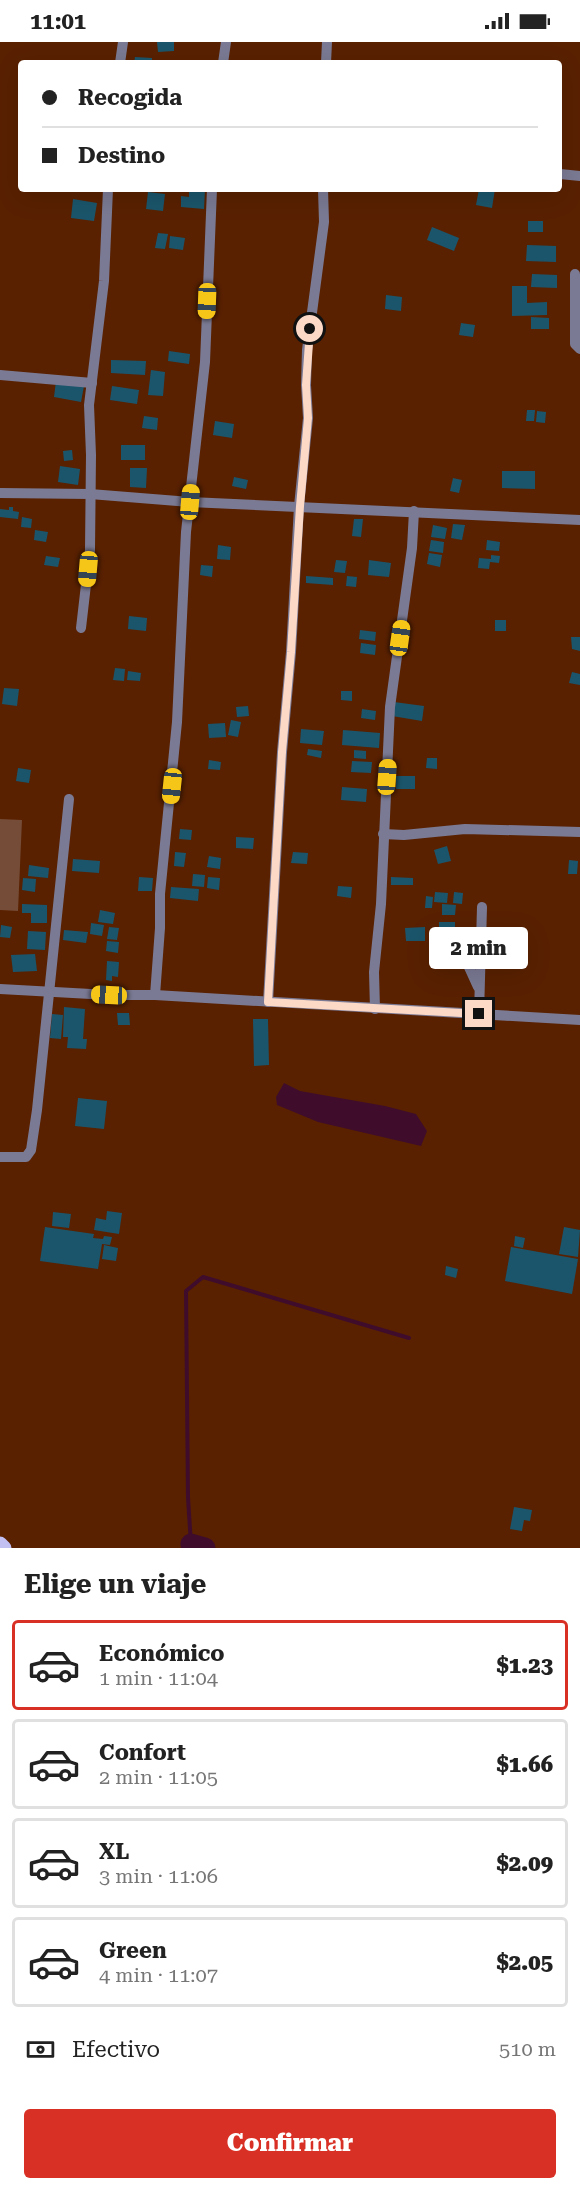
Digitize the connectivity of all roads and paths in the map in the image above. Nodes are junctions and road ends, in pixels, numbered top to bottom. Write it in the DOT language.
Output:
graph roads {
  1 [pos="123,42"];
  2 [pos="226,42"];
  3 [pos="327,42"];
  4 [pos="120,60"];
  5 [pos="223,60"];
  6 [pos="326,60"];
  7 [pos="562,174"];
  8 [pos="580,176"];
  9 [pos="108,192"];
  10 [pos="212,192"];
  11 [pos="323,192"];
  12 [pos="575,274"];
  13 [pos="580,349"];
  14 [pos="0,375"];
  15 [pos="92,383"];
  16 [pos="0,493"];
  17 [pos="90,495"];
  18 [pos="190,502"];
  19 [pos="300,506"];
  20 [pos="414,511"];
  21 [pos="580,520"];
  22 [pos="81,628"];
  23 [pos="69,799"];
  24 [pos="580,832"];
  25 [pos="383,834"];
  26 [pos="482,907"];
  27 [pos="458,941"];
  28 [pos="0,989"];
  29 [pos="479,989"];
  30 [pos="49,992"];
  31 [pos="155,995"];
  32 [pos="268,1002"];
  33 [pos="375,1009"];
  34 [pos="479,1014"];
  35 [pos="580,1020"];
  36 [pos="0,1157"];
  37 [pos="0,1544"];
  38 [pos="4,1548"];
  1 -- 4 [label="street"];
  2 -- 5 [label="street"];
  3 -- 6 [label="street"];
  7 -- 8 [label="street"];
  9 -- 15 [label="street"];
  10 -- 18 [label="street"];
  11 -- 19 [label="street"];
  12 -- 13 [label="street"];
  14 -- 15 [label="street"];
  15 -- 17 [label="street"];
  16 -- 17 [label="street"];
  17 -- 18 [label="street"];
  17 -- 22 [label="street"];
  18 -- 19 [label="street"];
  18 -- 31 [label="street"];
  19 -- 20 [label="street"];
  19 -- 32 [label="street"];
  20 -- 21 [label="street"];
  20 -- 25 [label="street"];
  23 -- 30 [label="street"];
  24 -- 25 [label="street"];
  25 -- 33 [label="street"];
  26 -- 29 [label="street"];
  27 -- 29 [label="street"];
  28 -- 30 [label="street"];
  29 -- 34 [label="street"];
  30 -- 31 [label="street"];
  30 -- 36 [label="street"];
  31 -- 32 [label="street"];
  32 -- 33 [label="street"];
  33 -- 34 [label="street"];
  34 -- 35 [label="street"];
  37 -- 38 [label="main road"];
}
